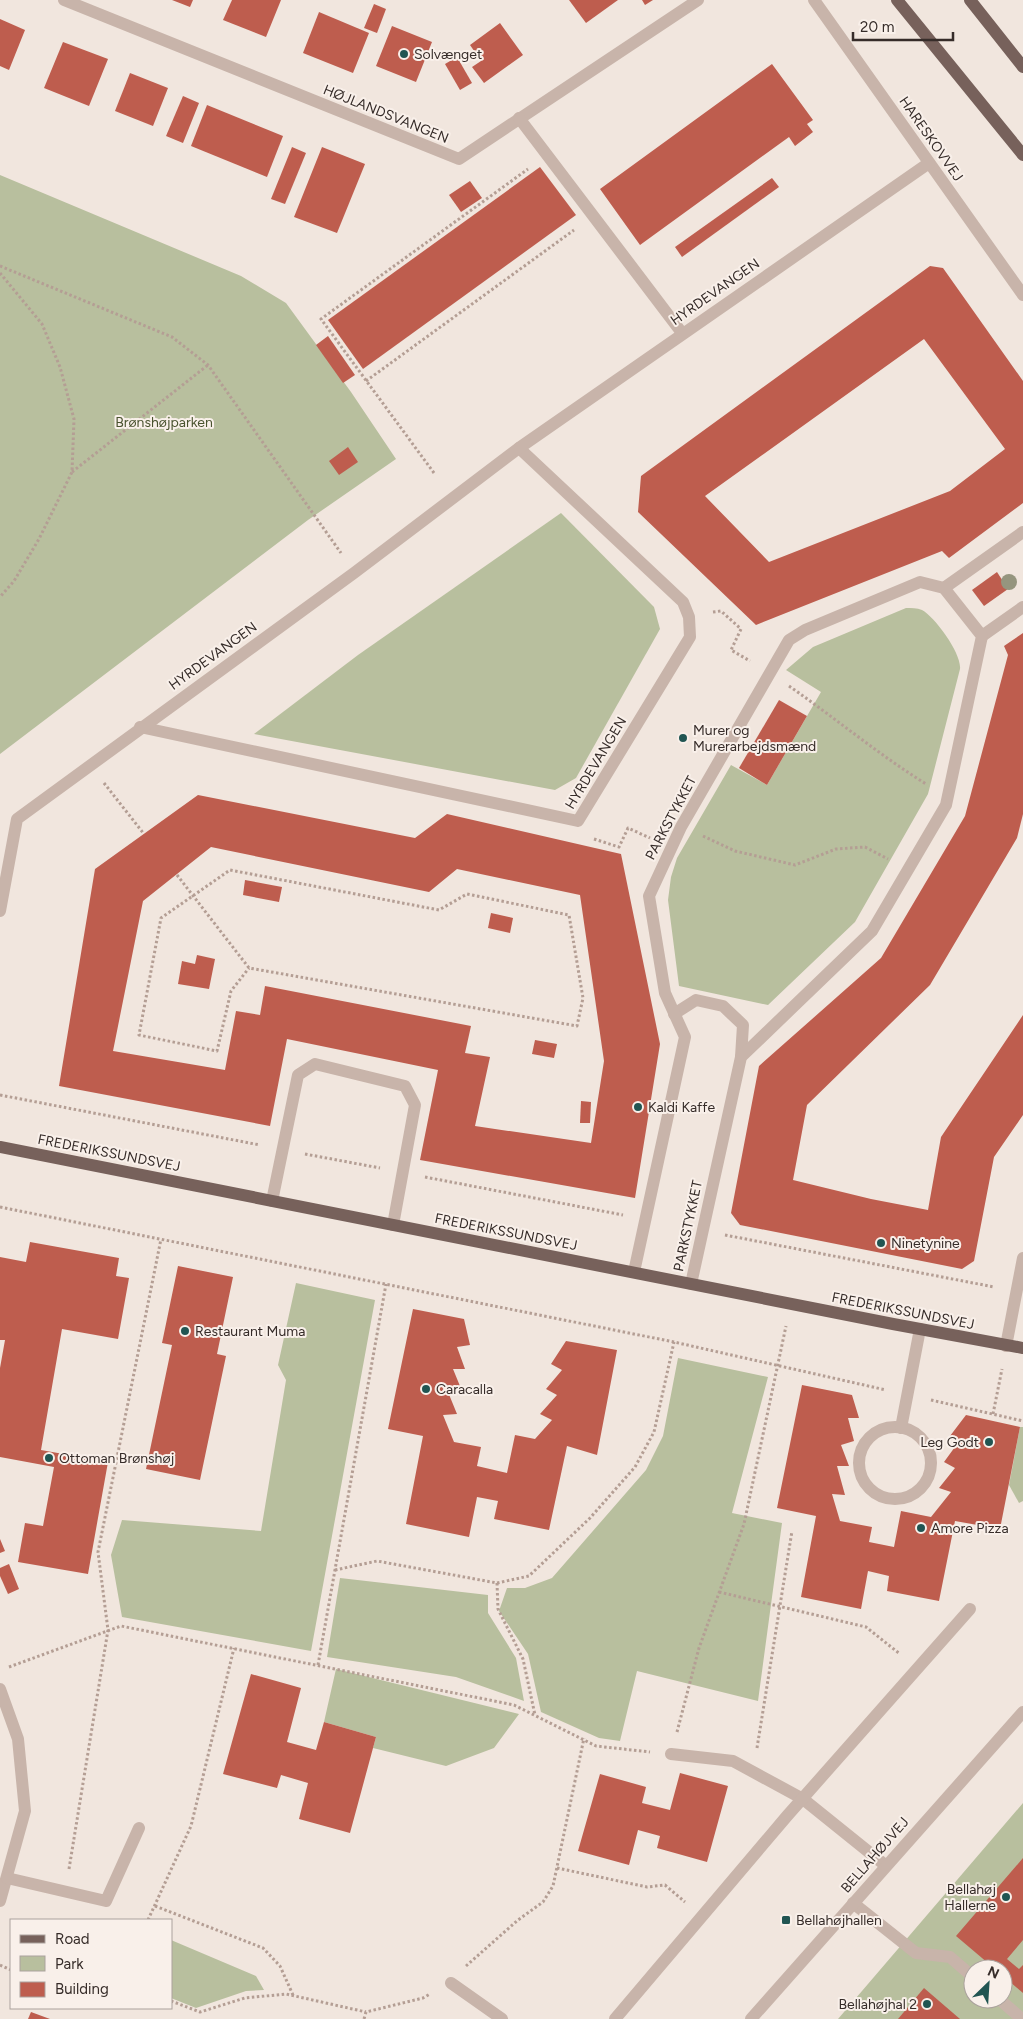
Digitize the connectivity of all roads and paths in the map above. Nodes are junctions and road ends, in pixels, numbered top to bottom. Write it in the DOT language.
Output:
graph roads {
  1 [pos="64,0"];
  2 [pos="698,0"];
  3 [pos="814,0"];
  4 [pos="897,0"];
  5 [pos="970,0"];
  6 [pos="1023,67"];
  7 [pos="519,118"];
  8 [pos="1023,155"];
  9 [pos="547,156"];
  10 [pos="929,163"];
  11 [pos="593,217"];
  12 [pos="0,266"];
  13 [pos="0,272"];
  14 [pos="1023,295"];
  15 [pos="682,333"];
  16 [pos="208,365"];
  17 [pos="366,381"];
  18 [pos="519,448"];
  19 [pos="72,472"];
  20 [pos="434,473"];
  21 [pos="1023,532"];
  22 [pos="354,572"];
  23 [pos="944,588"];
  24 [pos="0,597"];
  25 [pos="1023,607"];
  26 [pos="729,618"];
  27 [pos="982,636"];
  28 [pos="731,650"];
  29 [pos="770,673"];
  30 [pos="140,727"];
  31 [pos="90,765"];
  32 [pos="948,797"];
  33 [pos="681,827"];
  34 [pos="628,828"];
  35 [pos="144,834"];
  36 [pos="594,839"];
  37 [pos="909,870"];
  38 [pos="177,874"];
  39 [pos="192,895"];
  40 [pos="0,911"];
  41 [pos="249,968"];
  42 [pos="674,1014"];
  43 [pos="741,1057"];
  44 [pos="0,1095"];
  45 [pos="0,1147"];
  46 [pos="283,1150"];
  47 [pos="403,1172"];
  48 [pos="272,1201"];
  49 [pos="0,1207"];
  50 [pos="646,1219"];
  51 [pos="393,1225"];
  52 [pos="702,1230"];
  53 [pos="161,1239"];
  54 [pos="1023,1258"];
  55 [pos="634,1272"];
  56 [pos="386,1284"];
  57 [pos="691,1284"];
  58 [pos="1017,1291"];
  59 [pos="792,1304"];
  60 [pos="920,1329"];
  61 [pos="674,1342"];
  62 [pos="1006,1346"];
  63 [pos="1023,1348"];
  64 [pos="1023,1353"];
  65 [pos="777,1365"];
  66 [pos="907,1395"];
  67 [pos="993,1414"];
  68 [pos="1023,1420"];
  69 [pos="901,1428"];
  70 [pos="792,1531"];
  71 [pos="335,1570"];
  72 [pos="497,1583"];
  73 [pos="719,1592"];
  74 [pos="780,1606"];
  75 [pos="970,1609"];
  76 [pos="108,1630"];
  77 [pos="234,1648"];
  78 [pos="318,1665"];
  79 [pos="918,1668"];
  80 [pos="0,1671"];
  81 [pos="0,1689"];
  82 [pos="1023,1712"];
  83 [pos="535,1715"];
  84 [pos="584,1738"];
  85 [pos="671,1754"];
  86 [pos="753,1773"];
  87 [pos="803,1799"];
  88 [pos="139,1828"];
  89 [pos="886,1865"];
  90 [pos="557,1868"];
  91 [pos="7,1878"];
  92 [pos="64,1890"];
  93 [pos="0,1902"];
  94 [pos="853,1903"];
  95 [pos="155,1906"];
  96 [pos="702,1916"];
  97 [pos="148,1919"];
  98 [pos="963,1968"];
  99 [pos="451,1983"];
  100 [pos="293,1995"];
  101 [pos="172,2001"];
  102 [pos="1010,2009"];
  103 [pos="366,2012"];
  104 [pos="364,2019"];
  105 [pos="502,2019"];
  106 [pos="615,2019"];
  107 [pos="751,2019"];
  108 [pos="1022,2019"];
  1 -- 7 [label="street, HØJLANDSVANGEN"];
  2 -- 7 [label="street, HØJLANDSVANGEN"];
  3 -- 10 [label="street, HARESKOVVEJ"];
  4 -- 8 [label="main road"];
  5 -- 6 [label="main road"];
  7 -- 9 [label="street"];
  9 -- 11 [label="street"];
  9 -- 17 [label="path"];
  10 -- 14 [label="street, HARESKOVVEJ"];
  10 -- 15 [label="street, HYRDEVANGEN"];
  11 -- 15 [label="street"];
  11 -- 17 [label="path"];
  12 -- 16 [label="path"];
  13 -- 19 [label="path"];
  15 -- 18 [label="street, HYRDEVANGEN"];
  16 -- 19 [label="path"];
  16 -- 22 [label="path"];
  17 -- 20 [label="path"];
  18 -- 22 [label="street, HYRDEVANGEN"];
  18 -- 30 [label="street, HYRDEVANGEN"];
  19 -- 24 [label="path"];
  21 -- 23 [label="street"];
  22 -- 30 [label="street, HYRDEVANGEN"];
  23 -- 27 [label="street"];
  23 -- 29 [label="street, PARKSTYKKET"];
  25 -- 27 [label="street"];
  26 -- 28 [label="path"];
  27 -- 32 [label="street"];
  29 -- 32 [label="path"];
  29 -- 33 [label="street, PARKSTYKKET"];
  30 -- 31 [label="street, HYRDEVANGEN"];
  31 -- 35 [label="path"];
  31 -- 40 [label="street, HYRDEVANGEN"];
  32 -- 37 [label="street"];
  33 -- 37 [label="path"];
  33 -- 42 [label="street, PARKSTYKKET"];
  34 -- 36 [label="path"];
  37 -- 43 [label="street"];
  38 -- 39 [label="path"];
  39 -- 41 [label="path"];
  39 -- 41 [label="path"];
  39 -- 41 [label="path"];
  42 -- 43 [label="street, PARKSTYKKET"];
  42 -- 50 [label="street, PARKSTYKKET"];
  43 -- 52 [label="street, PARKSTYKKET"];
  44 -- 46 [label="path"];
  45 -- 48 [label="main road, FREDERIKSSUNDSVEJ"];
  46 -- 47 [label="path"];
  46 -- 47 [label="street"];
  46 -- 48 [label="street"];
  47 -- 50 [label="path"];
  47 -- 51 [label="street"];
  48 -- 51 [label="main road, FREDERIKSSUNDSVEJ"];
  49 -- 53 [label="path"];
  50 -- 55 [label="street, PARKSTYKKET"];
  51 -- 55 [label="main road, FREDERIKSSUNDSVEJ"];
  52 -- 57 [label="street, PARKSTYKKET"];
  52 -- 58 [label="path"];
  53 -- 56 [label="path"];
  53 -- 76 [label="path"];
  54 -- 58 [label="street"];
  55 -- 57 [label="main road, FREDERIKSSUNDSVEJ"];
  56 -- 61 [label="path"];
  56 -- 71 [label="path"];
  57 -- 59 [label="main road, FREDERIKSSUNDSVEJ"];
  58 -- 62 [label="street"];
  59 -- 60 [label="main road, FREDERIKSSUNDSVEJ"];
  59 -- 65 [label="path"];
  60 -- 62 [label="main road, FREDERIKSSUNDSVEJ"];
  60 -- 66 [label="street"];
  61 -- 65 [label="path"];
  61 -- 72 [label="path"];
  62 -- 63 [label="main road, FREDERIKSSUNDSVEJ"];
  62 -- 64 [label="main road, FREDERIKSSUNDSVEJ"];
  62 -- 67 [label="path"];
  65 -- 66 [label="path"];
  65 -- 73 [label="path"];
  66 -- 67 [label="path"];
  66 -- 69 [label="street"];
  67 -- 68 [label="path"];
  69 -- 69 [label="street"];
  70 -- 74 [label="path"];
  71 -- 72 [label="path"];
  71 -- 78 [label="path"];
  72 -- 83 [label="path"];
  73 -- 74 [label="path"];
  73 -- 85 [label="path"];
  74 -- 79 [label="path"];
  74 -- 86 [label="path"];
  75 -- 79 [label="street"];
  76 -- 77 [label="path"];
  76 -- 80 [label="path"];
  76 -- 92 [label="path"];
  77 -- 78 [label="path"];
  77 -- 95 [label="path"];
  78 -- 83 [label="path"];
  79 -- 87 [label="street"];
  81 -- 91 [label="street"];
  82 -- 89 [label="street, BELLAHØJVEJ"];
  83 -- 84 [label="path"];
  84 -- 85 [label="path"];
  84 -- 90 [label="path"];
  85 -- 86 [label="street"];
  86 -- 87 [label="street"];
  87 -- 89 [label="street"];
  87 -- 96 [label="street"];
  88 -- 92 [label="street"];
  89 -- 94 [label="street, BELLAHØJVEJ"];
  90 -- 96 [label="path"];
  90 -- 99 [label="path"];
  91 -- 92 [label="street"];
  91 -- 93 [label="street"];
  94 -- 98 [label="street"];
  94 -- 107 [label="street, BELLAHØJVEJ"];
  95 -- 97 [label="path"];
  95 -- 100 [label="path"];
  96 -- 106 [label="street"];
  99 -- 103 [label="path"];
  99 -- 105 [label="street"];
  100 -- 101 [label="path"];
  100 -- 103 [label="path"];
  102 -- 108 [label="street"];
  103 -- 104 [label="path"];
}
